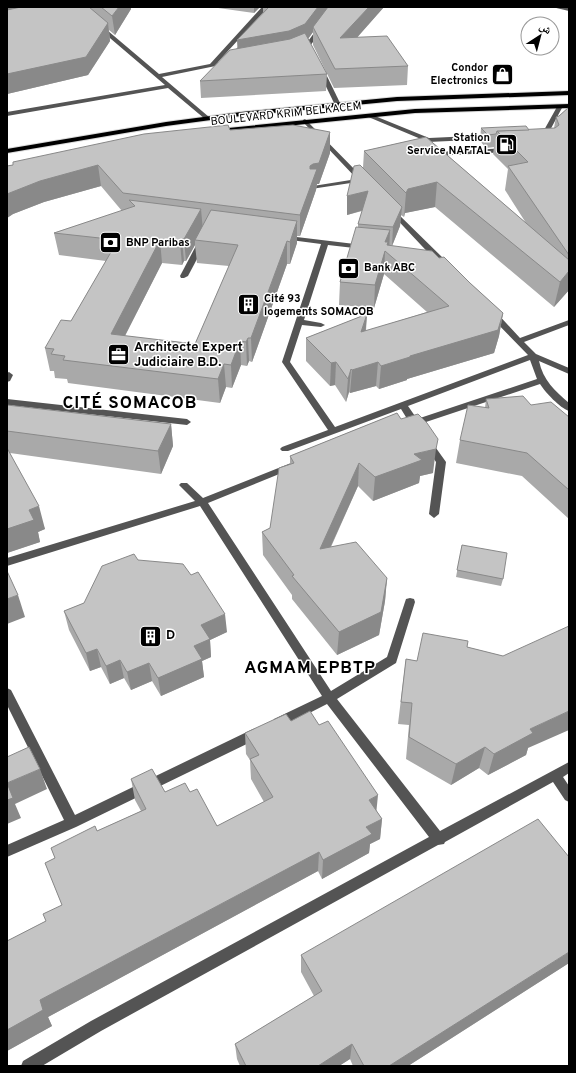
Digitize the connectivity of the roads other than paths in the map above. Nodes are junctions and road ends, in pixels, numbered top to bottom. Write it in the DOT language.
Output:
graph roads {
  1 [pos="265,7"];
  2 [pos="336,7"];
  3 [pos="555,7"];
  4 [pos="569,9"];
  5 [pos="92,20"];
  6 [pos="308,45"];
  7 [pos="290,52"];
  8 [pos="312,52"];
  9 [pos="235,61"];
  10 [pos="212,65"];
  11 [pos="319,65"];
  12 [pos="157,76"];
  13 [pos="169,86"];
  14 [pos="569,93"];
  15 [pos="338,105"];
  16 [pos="560,106"];
  17 [pos="569,106"];
  18 [pos="7,114"];
  19 [pos="368,115"];
  20 [pos="207,118"];
  21 [pos="304,121"];
  22 [pos="213,132"];
  23 [pos="530,137"];
  24 [pos="499,139"];
  25 [pos="430,144"];
  26 [pos="511,148"];
  27 [pos="7,150"];
  28 [pos="313,188"];
  29 [pos="384,202"];
  30 [pos="206,235"];
  31 [pos="278,237"];
  32 [pos="325,243"];
  33 [pos="372,248"];
  34 [pos="419,253"];
  35 [pos="434,254"];
  36 [pos="445,265"];
  37 [pos="184,276"];
  38 [pos="487,308"];
  39 [pos="299,322"];
  40 [pos="569,322"];
  41 [pos="321,325"];
  42 [pos="519,341"];
  43 [pos="533,356"];
  44 [pos="569,371"];
  45 [pos="541,381"];
  46 [pos="7,402"];
  47 [pos="403,405"];
  48 [pos="569,408"];
  49 [pos="188,422"];
  50 [pos="415,423"];
  51 [pos="400,428"];
  52 [pos="333,432"];
  53 [pos="285,449"];
  54 [pos="303,461"];
  55 [pos="184,485"];
  56 [pos="202,502"];
  57 [pos="434,514"];
  58 [pos="7,562"];
  59 [pos="410,602"];
  60 [pos="7,693"];
  61 [pos="329,698"];
  62 [pos="569,767"];
  63 [pos="555,775"];
  64 [pos="569,796"];
  65 [pos="72,823"];
  66 [pos="439,840"];
  67 [pos="7,851"];
  68 [pos="28,1066"];
  1 -- 10 [label="street"];
  2 -- 6 [label="street"];
  3 -- 4 [label="street"];
  5 -- 12 [label="street"];
  6 -- 7 [label="street"];
  6 -- 8 [label="street"];
  9 -- 10 [label="street"];
  10 -- 12 [label="street"];
  11 -- 15 [label="street"];
  12 -- 13 [label="street"];
  13 -- 18 [label="street"];
  13 -- 20 [label="street"];
  14 -- 15 [label="main road, BOULEVARD KRIM BELKACEM"];
  15 -- 20 [label="main road, BOULEVARD KRIM BELKACEM"];
  16 -- 17 [label="main road, BOULEVARD KRIM BELKACEM"];
  16 -- 19 [label="main road, BOULEVARD KRIM BELKACEM"];
  16 -- 23 [label="street"];
  19 -- 21 [label="main road, BOULEVARD KRIM BELKACEM"];
  19 -- 25 [label="street"];
  20 -- 27 [label="main road, BOULEVARD KRIM BELKACEM"];
  21 -- 22 [label="main road, BOULEVARD KRIM BELKACEM"];
  21 -- 28 [label="street"];
  24 -- 25 [label="street"];
  25 -- 26 [label="street"];
  29 -- 35 [label="street"];
  30 -- 37 [label="street"];
  31 -- 32 [label="street"];
  32 -- 33 [label="street"];
  32 -- 39 [label="street"];
  34 -- 35 [label="street"];
  35 -- 36 [label="street"];
  38 -- 42 [label="street"];
  39 -- 41 [label="street"];
  39 -- 52 [label="street"];
  40 -- 42 [label="street"];
  42 -- 43 [label="street"];
  43 -- 44 [label="street"];
  43 -- 45 [label="street"];
  43 -- 47 [label="street"];
  45 -- 48 [label="street"];
  45 -- 50 [label="street"];
  46 -- 49 [label="street"];
  47 -- 50 [label="street"];
  47 -- 52 [label="street"];
  50 -- 51 [label="street"];
  50 -- 57 [label="street"];
  52 -- 53 [label="street"];
  54 -- 56 [label="street"];
  55 -- 56 [label="street"];
  56 -- 58 [label="street"];
  56 -- 61 [label="street"];
  59 -- 61 [label="street"];
  60 -- 65 [label="street"];
  61 -- 65 [label="street"];
  61 -- 66 [label="street"];
  62 -- 63 [label="street"];
  63 -- 64 [label="street"];
  63 -- 66 [label="street"];
  65 -- 67 [label="street"];
  66 -- 68 [label="street"];
}
